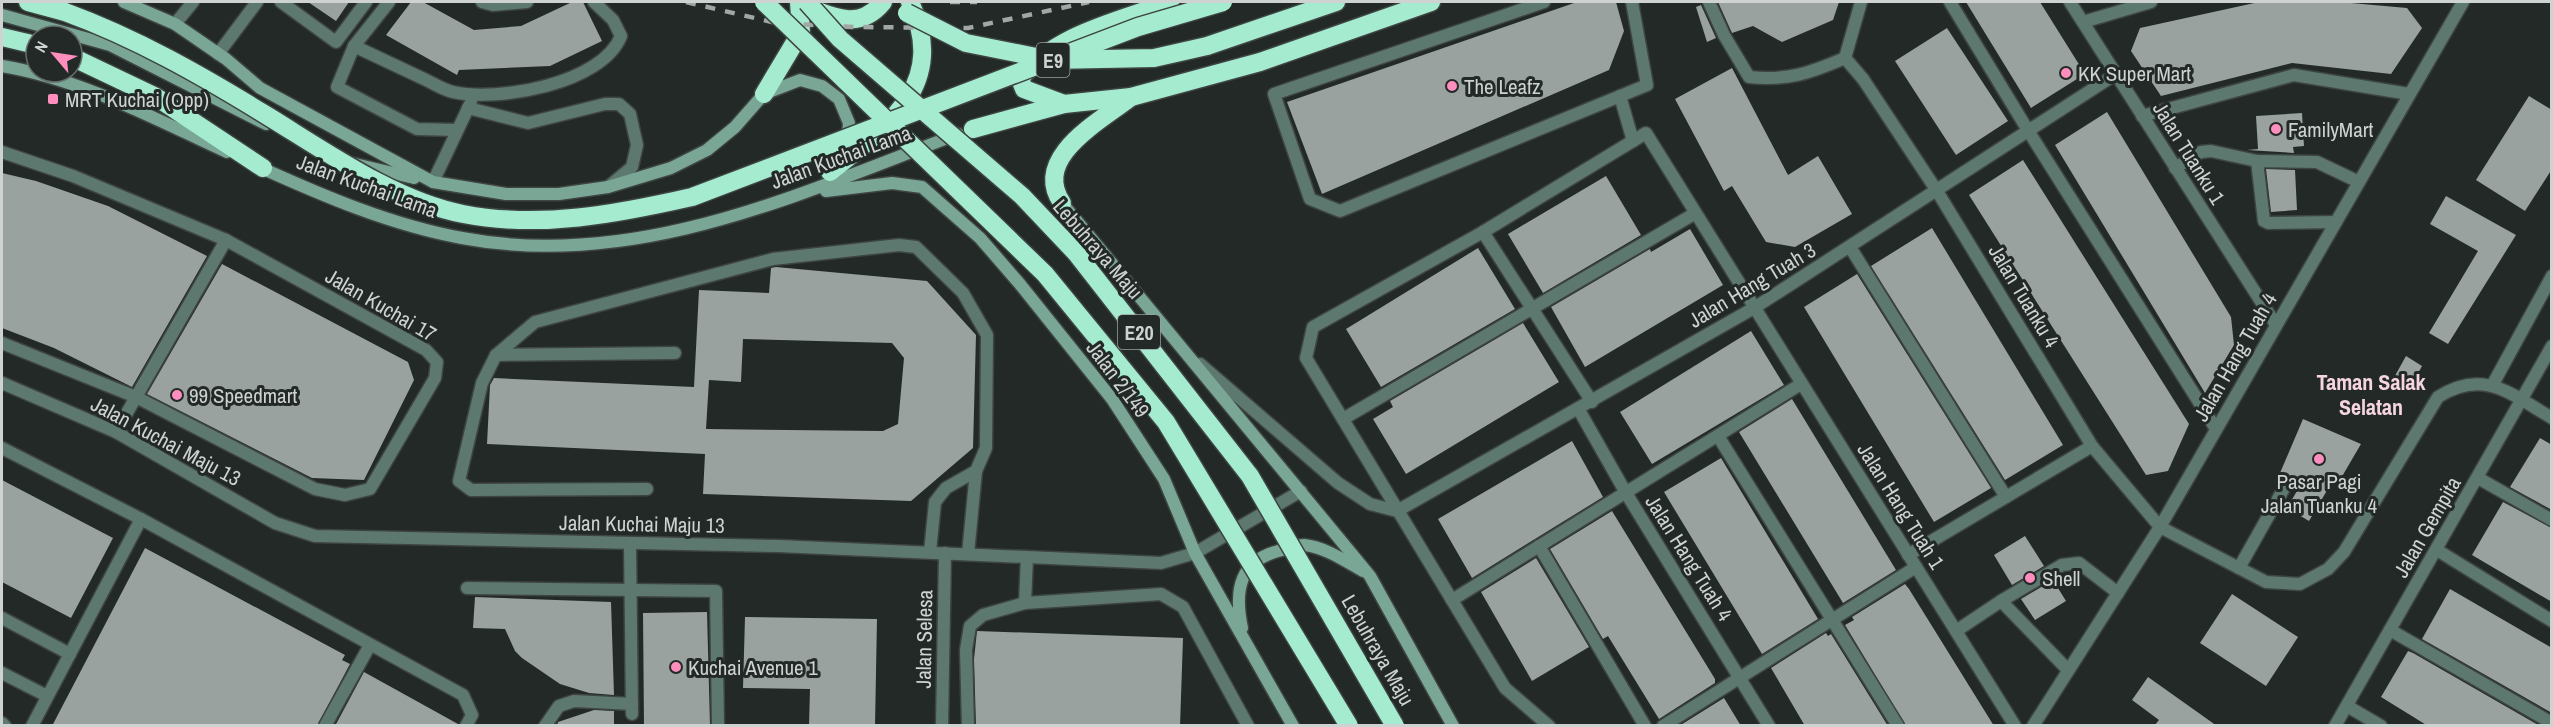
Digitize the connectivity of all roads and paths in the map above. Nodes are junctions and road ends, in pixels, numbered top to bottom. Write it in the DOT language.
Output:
graph roads {
  1 [pos="28,2"];
  2 [pos="124,2"];
  3 [pos="193,2"];
  4 [pos="257,2"];
  5 [pos="281,2"];
  6 [pos="366,2"];
  7 [pos="389,2"];
  8 [pos="482,2"];
  9 [pos="527,2"];
  10 [pos="594,2"];
  11 [pos="764,2"];
  12 [pos="883,2"];
  13 [pos="892,2"];
  14 [pos="910,2"];
  15 [pos="1170,2"];
  16 [pos="1223,2"];
  17 [pos="1336,2"];
  18 [pos="1431,2"];
  19 [pos="1544,2"];
  20 [pos="1632,2"];
  21 [pos="1709,2"];
  22 [pos="1861,2"];
  23 [pos="1950,2"];
  24 [pos="2070,2"];
  25 [pos="2151,2"];
  26 [pos="2462,2"];
  27 [pos="802,3"];
  28 [pos="137,5"];
  29 [pos="2,15"];
  30 [pos="2083,22"];
  31 [pos="175,24"];
  32 [pos="2,37"];
  33 [pos="24,42"];
  34 [pos="354,46"];
  35 [pos="218,54"];
  36 [pos="1845,58"];
  37 [pos="84,63"];
  38 [pos="2,66"];
  39 [pos="2116,74"];
  40 [pos="764,94"];
  41 [pos="2409,94"];
  42 [pos="474,95"];
  43 [pos="1620,96"];
  44 [pos="1131,97"];
  45 [pos="1064,104"];
  46 [pos="468,108"];
  47 [pos="2142,116"];
  48 [pos="973,129"];
  49 [pos="457,130"];
  50 [pos="2029,132"];
  51 [pos="1634,141"];
  52 [pos="2,152"];
  53 [pos="2257,160"];
  54 [pos="263,168"];
  55 [pos="2175,168"];
  56 [pos="830,172"];
  57 [pos="433,182"];
  58 [pos="2359,182"];
  59 [pos="608,187"];
  60 [pos="1937,191"];
  61 [pos="810,193"];
  62 [pos="1062,202"];
  63 [pos="1694,214"];
  64 [pos="2336,222"];
  65 [pos="1483,232"];
  66 [pos="225,240"];
  67 [pos="1850,247"];
  68 [pos="2552,276"];
  69 [pos="1531,308"];
  70 [pos="1754,308"];
  71 [pos="2276,325"];
  72 [pos="1170,336"];
  73 [pos="2,343"];
  74 [pos="2552,346"];
  75 [pos="675,353"];
  76 [pos="496,355"];
  77 [pos="2,382"];
  78 [pos="1802,384"];
  79 [pos="2493,384"];
  80 [pos="136,397"];
  81 [pos="2522,401"];
  82 [pos="1592,402"];
  83 [pos="1579,410"];
  84 [pos="2552,418"];
  85 [pos="1343,419"];
  86 [pos="2216,429"];
  87 [pos="116,432"];
  88 [pos="1718,436"];
  89 [pos="2092,446"];
  90 [pos="2,448"];
  91 [pos="976,471"];
  92 [pos="2478,478"];
  93 [pos="2287,483"];
  94 [pos="647,489"];
  95 [pos="1301,491"];
  96 [pos="1626,493"];
  97 [pos="2006,497"];
  98 [pos="1397,510"];
  99 [pos="141,519"];
  100 [pos="2552,520"];
  101 [pos="2160,527"];
  102 [pos="630,544"];
  103 [pos="1539,546"];
  104 [pos="2437,550"];
  105 [pos="930,552"];
  106 [pos="945,553"];
  107 [pos="1195,553"];
  108 [pos="968,554"];
  109 [pos="1908,555"];
  110 [pos="1027,556"];
  111 [pos="1916,567"];
  112 [pos="2239,568"];
  113 [pos="1370,576"];
  114 [pos="467,588"];
  115 [pos="631,590"];
  116 [pos="2118,593"];
  117 [pos="1452,600"];
  118 [pos="2001,601"];
  119 [pos="1025,603"];
  120 [pos="2,618"];
  121 [pos="1832,620"];
  122 [pos="2552,621"];
  123 [pos="2390,630"];
  124 [pos="1956,631"];
  125 [pos="1244,641"];
  126 [pos="370,645"];
  127 [pos="70,654"];
  128 [pos="2068,670"];
  129 [pos="2,672"];
  130 [pos="1740,677"];
  131 [pos="47,696"];
  132 [pos="2347,706"];
  133 [pos="2552,723"];
  134 [pos="32,726"];
  135 [pos="325,726"];
  136 [pos="466,726"];
  137 [pos="545,726"];
  138 [pos="718,726"];
  139 [pos="942,726"];
  140 [pos="968,726"];
  141 [pos="1248,726"];
  142 [pos="1293,726"];
  143 [pos="1349,726"];
  144 [pos="1395,726"];
  145 [pos="1453,726"];
  146 [pos="1549,726"];
  147 [pos="1645,726"];
  148 [pos="1663,726"];
  149 [pos="1769,726"];
  150 [pos="1898,726"];
  151 [pos="2015,726"];
  152 [pos="2032,726"];
  153 [pos="2335,726"];
  154 [pos="2381,726"];
  1 -- 16 [label="highway, bridge"];
  2 -- 28 [label="main road, Jalan Kuchai Lama"];
  3 -- 31 [label="street"];
  4 -- 35 [label="street"];
  5 -- 6 [label="street"];
  7 -- 34 [label="street"];
  8 -- 9 [label="street"];
  10 -- 42 [label="street"];
  11 -- 143 [label="highway, E20, bridge"];
  12 -- 27 [label="highway"];
  13 -- 17 [label="highway, E9, bridge"];
  14 -- 56 [label="highway"];
  15 -- 45 [label="highway"];
  18 -- 44 [label="highway"];
  19 -- 43 [label="street"];
  20 -- 43 [label="street"];
  21 -- 36 [label="street"];
  22 -- 36 [label="street"];
  23 -- 50 [label="street"];
  24 -- 30 [label="street, Jalan Tuanku 1"];
  25 -- 30 [label="street"];
  26 -- 41 [label="street, Jalan Hang Tuah 4"];
  27 -- 40 [label="highway"];
  27 -- 144 [label="highway, Lebuhraya Maju / E20, bridge"];
  28 -- 31 [label="main road, Jalan Kuchai Lama"];
  29 -- 57 [label="main road"];
  30 -- 39 [label="street, Jalan Tuanku 1"];
  31 -- 35 [label="main road, Jalan Kuchai Lama"];
  32 -- 33 [label="highway"];
  34 -- 42 [label="street"];
  34 -- 49 [label="street"];
  35 -- 57 [label="main road, Jalan Kuchai Lama"];
  36 -- 60 [label="street, Jalan Tuanku 4"];
  37 -- 54 [label="highway"];
  38 -- 54 [label="main road, Jalan Kuchai Lama"];
  39 -- 47 [label="street, Jalan Tuanku 1"];
  39 -- 50 [label="street, Jalan Hang Tuah 3"];
  40 -- 56 [label="main road"];
  40 -- 59 [label="main road, Jalan Kuchai Lama"];
  41 -- 47 [label="street"];
  41 -- 58 [label="street, Jalan Hang Tuah 4"];
  42 -- 46 [label="street"];
  43 -- 51 [label="street"];
  44 -- 45 [label="highway"];
  44 -- 62 [label="highway"];
  45 -- 48 [label="highway"];
  46 -- 49 [label="street"];
  46 -- 59 [label="street"];
  47 -- 55 [label="street, Jalan Tuanku 1"];
  48 -- 61 [label="main road, Jalan Kuchai Lama"];
  49 -- 57 [label="street"];
  50 -- 60 [label="street, Jalan Hang Tuah 3"];
  50 -- 86 [label="street"];
  51 -- 63 [label="street, Jalan Hang Tuah 1"];
  51 -- 65 [label="street"];
  52 -- 66 [label="street, Jalan Kuchai 17"];
  53 -- 55 [label="street"];
  53 -- 58 [label="street"];
  53 -- 64 [label="street"];
  54 -- 61 [label="main road, Jalan Kuchai Lama"];
  55 -- 71 [label="street, Jalan Tuanku 1"];
  56 -- 61 [label="main road"];
  57 -- 59 [label="main road, Jalan Kuchai Lama"];
  58 -- 64 [label="street, Jalan Hang Tuah 4"];
  60 -- 67 [label="street, Jalan Hang Tuah 3"];
  60 -- 89 [label="street, Jalan Tuanku 4"];
  61 -- 107 [label="main road, Jalan 2/149"];
  62 -- 72 [label="main road"];
  63 -- 69 [label="street"];
  63 -- 70 [label="street, Jalan Hang Tuah 1"];
  64 -- 71 [label="street, Jalan Hang Tuah 4"];
  65 -- 69 [label="street"];
  65 -- 85 [label="street"];
  66 -- 80 [label="street"];
  66 -- 80 [label="street, Jalan Kuchai 17"];
  67 -- 70 [label="street, Jalan Hang Tuah 3"];
  67 -- 97 [label="street"];
  68 -- 79 [label="street"];
  69 -- 82 [label="street"];
  69 -- 85 [label="street"];
  70 -- 78 [label="street, Jalan Hang Tuah 1"];
  70 -- 82 [label="street, Jalan Hang Tuah 3"];
  71 -- 86 [label="street, Jalan Hang Tuah 4"];
  72 -- 95 [label="main road"];
  72 -- 98 [label="street"];
  73 -- 80 [label="street, Jalan Kuchai 17"];
  74 -- 81 [label="street, Jalan Gempita"];
  75 -- 76 [label="street"];
  76 -- 91 [label="street"];
  76 -- 94 [label="street"];
  77 -- 87 [label="street, Jalan Kuchai Maju 13"];
  78 -- 88 [label="street"];
  78 -- 109 [label="street, Jalan Hang Tuah 1"];
  79 -- 81 [label="street"];
  79 -- 112 [label="street"];
  80 -- 87 [label="street"];
  81 -- 84 [label="street"];
  81 -- 92 [label="street, Jalan Gempita"];
  82 -- 83 [label="street, Jalan Hang Tuah 3"];
  83 -- 96 [label="street, Jalan Hang Tuah 4"];
  83 -- 98 [label="street, Jalan Hang Tuah 3"];
  85 -- 98 [label="street"];
  86 -- 101 [label="street, Jalan Hang Tuah 4"];
  87 -- 102 [label="street, Jalan Kuchai Maju 13"];
  88 -- 96 [label="street"];
  88 -- 121 [label="street"];
  89 -- 97 [label="street"];
  89 -- 101 [label="street, Jalan Tuanku 4"];
  90 -- 99 [label="street"];
  91 -- 105 [label="street"];
  91 -- 108 [label="street"];
  92 -- 100 [label="street"];
  92 -- 104 [label="street, Jalan Gempita"];
  93 -- 112 [label="street"];
  95 -- 107 [label="street, Jalan Kuchai Maju 13"];
  95 -- 113 [label="main road"];
  96 -- 103 [label="street"];
  96 -- 130 [label="street, Jalan Hang Tuah 4"];
  97 -- 109 [label="street"];
  98 -- 117 [label="street"];
  99 -- 126 [label="street"];
  99 -- 127 [label="street"];
  101 -- 112 [label="street"];
  101 -- 116 [label="street, Jalan Hang Tuah 4"];
  102 -- 105 [label="street, Jalan Kuchai Maju 13"];
  102 -- 115 [label="street"];
  103 -- 117 [label="street"];
  103 -- 147 [label="street"];
  104 -- 122 [label="street"];
  104 -- 123 [label="street, Jalan Gempita"];
  105 -- 106 [label="street, Jalan Kuchai Maju 13"];
  106 -- 108 [label="street, Jalan Kuchai Maju 13"];
  106 -- 139 [label="street, Jalan Selesa"];
  107 -- 110 [label="street, Jalan Kuchai Maju 13"];
  107 -- 125 [label="main road, Jalan 2/149"];
  108 -- 110 [label="street, Jalan Kuchai Maju 13"];
  109 -- 111 [label="street, Jalan Hang Tuah 1"];
  110 -- 119 [label="street"];
  111 -- 121 [label="street"];
  111 -- 124 [label="street, Jalan Hang Tuah 1"];
  113 -- 125 [label="main road"];
  113 -- 145 [label="main road"];
  114 -- 115 [label="street"];
  115 -- 137 [label="street"];
  115 -- 138 [label="street"];
  116 -- 118 [label="street"];
  116 -- 128 [label="street, Jalan Hang Tuah 4"];
  117 -- 146 [label="street"];
  118 -- 124 [label="street"];
  118 -- 128 [label="street"];
  119 -- 140 [label="street"];
  119 -- 141 [label="street"];
  120 -- 127 [label="street"];
  121 -- 130 [label="street"];
  121 -- 150 [label="street"];
  123 -- 132 [label="street, Jalan Gempita"];
  123 -- 133 [label="street"];
  124 -- 151 [label="street, Jalan Hang Tuah 1"];
  125 -- 142 [label="main road, Jalan 2/149"];
  126 -- 135 [label="street"];
  126 -- 136 [label="street"];
  127 -- 131 [label="street"];
  128 -- 152 [label="street, Jalan Hang Tuah 4"];
  129 -- 131 [label="street"];
  130 -- 148 [label="street"];
  130 -- 149 [label="street, Jalan Hang Tuah 4"];
  131 -- 134 [label="street"];
  132 -- 153 [label="street, Jalan Gempita"];
  132 -- 154 [label="street"];
}
